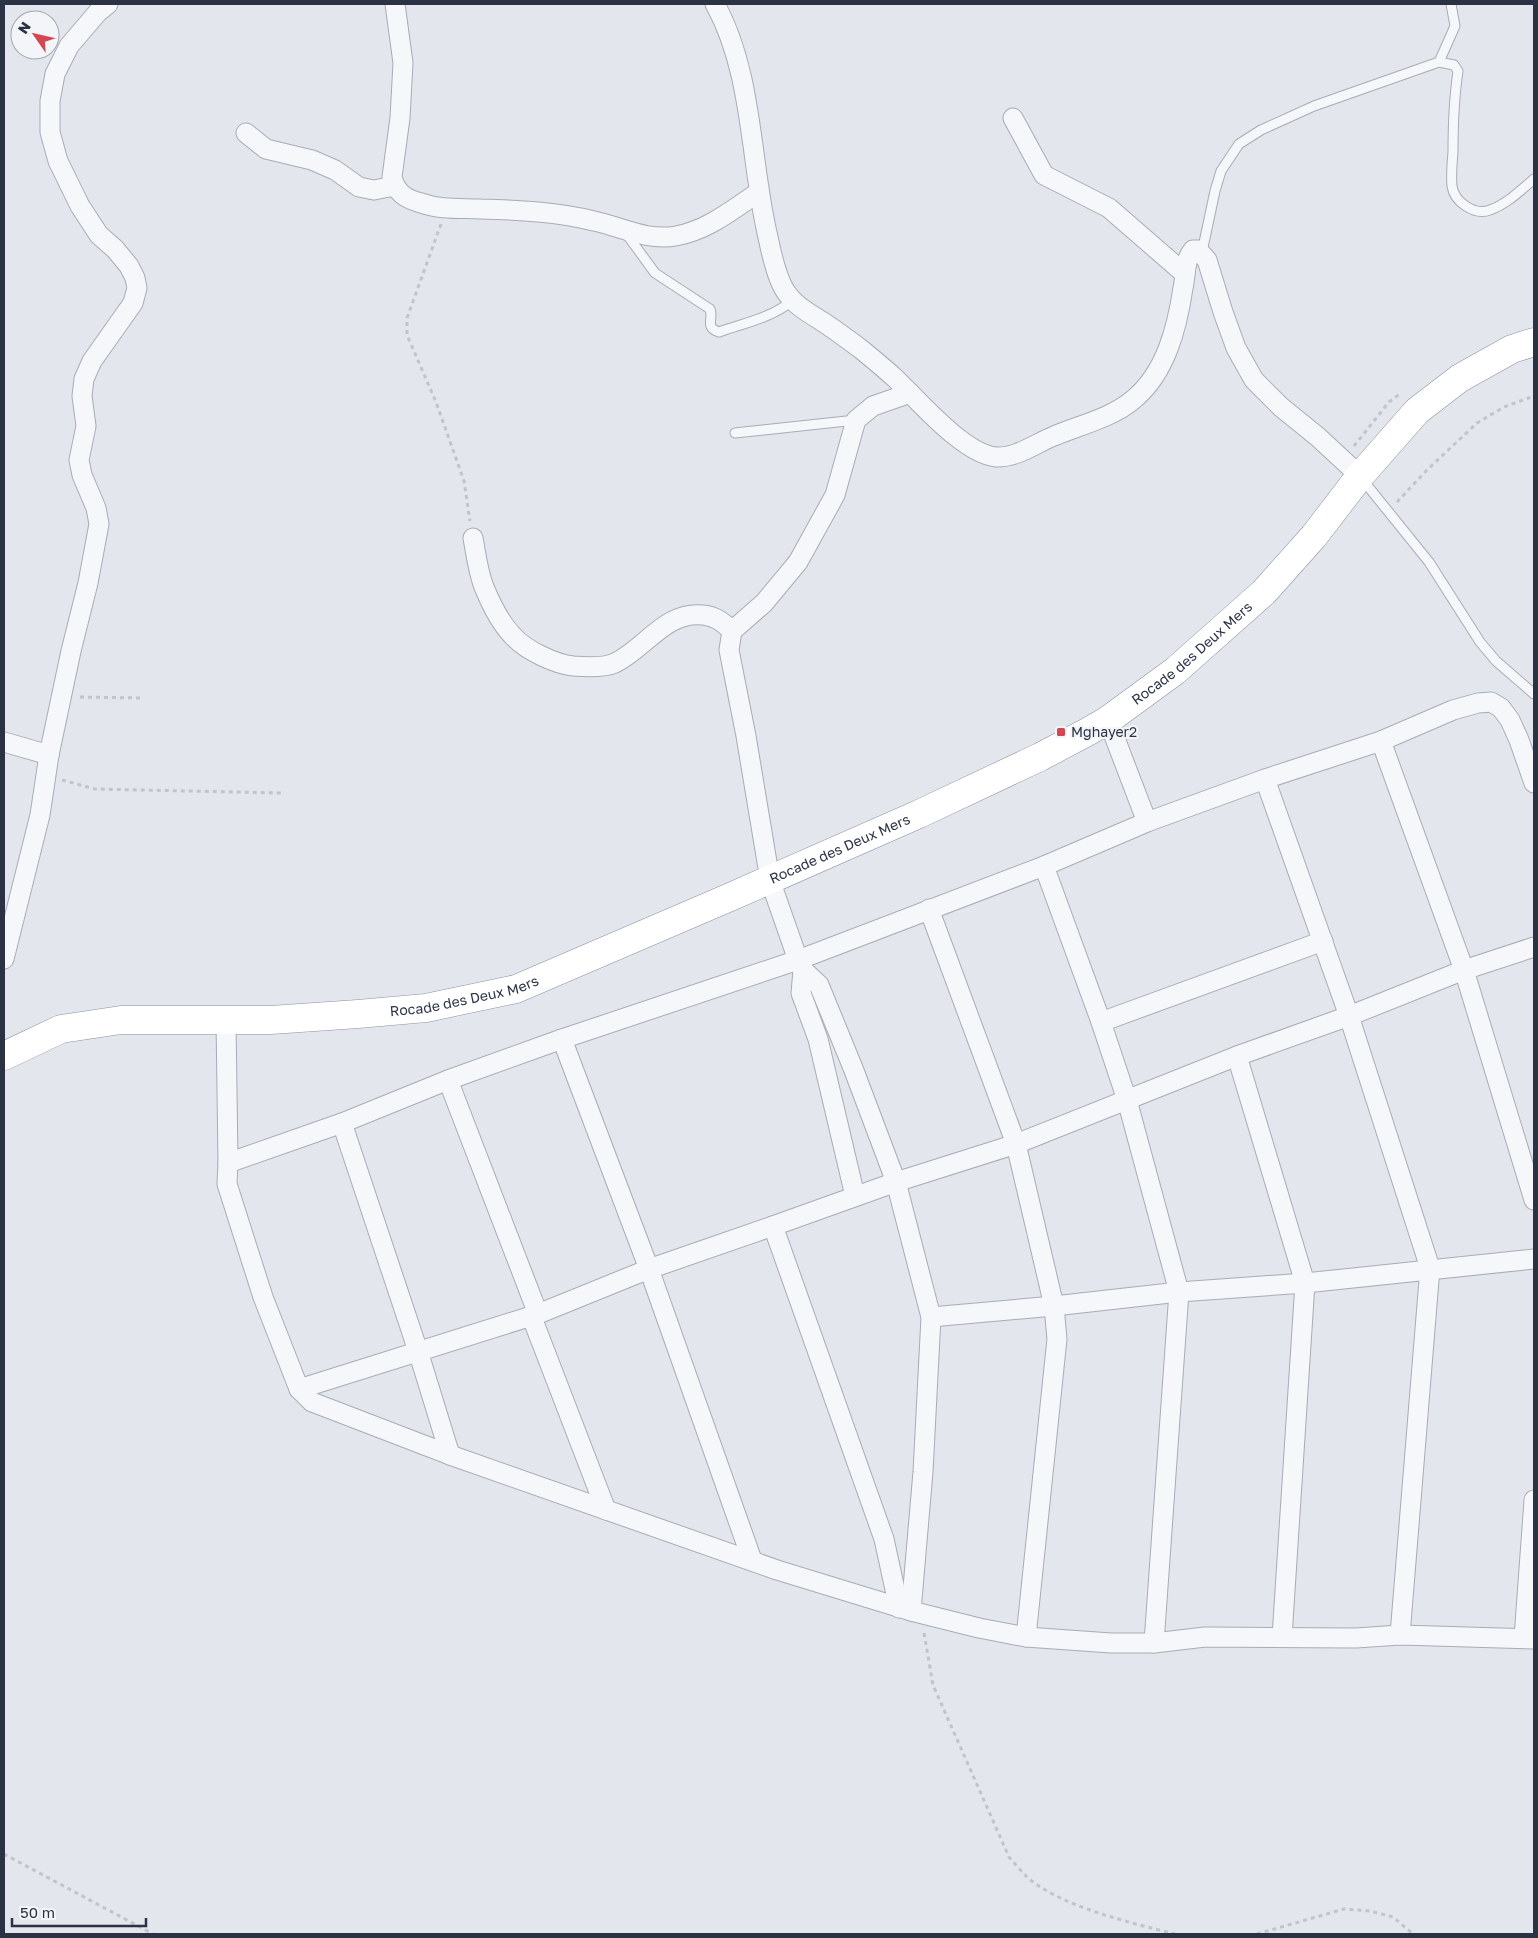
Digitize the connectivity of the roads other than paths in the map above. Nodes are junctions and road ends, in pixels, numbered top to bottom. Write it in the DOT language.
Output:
graph roads {
  1 [pos="108,4"];
  2 [pos="395,4"];
  3 [pos="715,4"];
  4 [pos="1452,4"];
  5 [pos="1439,62"];
  6 [pos="1013,118"];
  7 [pos="246,133"];
  8 [pos="1534,179"];
  9 [pos="394,186"];
  10 [pos="758,192"];
  11 [pos="624,230"];
  12 [pos="1202,252"];
  13 [pos="1186,274"];
  14 [pos="792,301"];
  15 [pos="1534,342"];
  16 [pos="910,393"];
  17 [pos="856,420"];
  18 [pos="735,433"];
  19 [pos="1360,476"];
  20 [pos="473,538"];
  21 [pos="732,631"];
  22 [pos="1534,694"];
  23 [pos="1108,720"];
  24 [pos="1381,741"];
  25 [pos="4,742"];
  26 [pos="49,755"];
  27 [pos="1265,779"];
  28 [pos="1534,783"];
  29 [pos="1147,822"];
  30 [pos="1044,866"];
  31 [pos="770,880"];
  32 [pos="929,909"];
  33 [pos="1323,941"];
  34 [pos="1534,947"];
  35 [pos="4,959"];
  36 [pos="800,965"];
  37 [pos="1464,970"];
  38 [pos="1349,1016"];
  39 [pos="226,1019"];
  40 [pos="1102,1022"];
  41 [pos="562,1040"];
  42 [pos="4,1056"];
  43 [pos="1237,1056"];
  44 [pos="448,1080"];
  45 [pos="1127,1100"];
  46 [pos="342,1123"];
  47 [pos="1016,1144"];
  48 [pos="228,1163"];
  49 [pos="896,1182"];
  50 [pos="855,1196"];
  51 [pos="1534,1200"];
  52 [pos="773,1226"];
  53 [pos="1534,1259"];
  54 [pos="1430,1268"];
  55 [pos="649,1270"];
  56 [pos="1305,1282"];
  57 [pos="1179,1292"];
  58 [pos="1054,1306"];
  59 [pos="534,1315"];
  60 [pos="931,1317"];
  61 [pos="418,1350"];
  62 [pos="299,1390"];
  63 [pos="450,1455"];
  64 [pos="1534,1500"];
  65 [pos="606,1510"];
  66 [pos="752,1560"];
  67 [pos="911,1611"];
  68 [pos="1400,1635"];
  69 [pos="1026,1637"];
  70 [pos="1282,1637"];
  71 [pos="1529,1638"];
  72 [pos="1154,1643"];
  1 -- 26 [label="street"];
  2 -- 9 [label="street"];
  3 -- 10 [label="street"];
  4 -- 5 [label="lane"];
  5 -- 8 [label="lane"];
  5 -- 12 [label="lane"];
  6 -- 13 [label="street"];
  7 -- 9 [label="street"];
  9 -- 11 [label="street"];
  10 -- 11 [label="street"];
  10 -- 14 [label="street"];
  11 -- 14 [label="lane"];
  12 -- 13 [label="street"];
  12 -- 19 [label="street"];
  13 -- 16 [label="street"];
  14 -- 16 [label="street"];
  15 -- 19 [label="highway, Rocade des Deux Mers"];
  16 -- 17 [label="street"];
  17 -- 18 [label="lane"];
  17 -- 21 [label="street"];
  19 -- 22 [label="lane"];
  19 -- 23 [label="highway, Rocade des Deux Mers"];
  20 -- 21 [label="street"];
  21 -- 31 [label="street"];
  23 -- 29 [label="street"];
  23 -- 31 [label="highway, Rocade des Deux Mers"];
  24 -- 27 [label="street"];
  24 -- 28 [label="street"];
  24 -- 37 [label="street"];
  25 -- 26 [label="street"];
  26 -- 35 [label="street"];
  27 -- 29 [label="street"];
  27 -- 33 [label="street"];
  29 -- 30 [label="street"];
  30 -- 32 [label="street"];
  30 -- 40 [label="street"];
  31 -- 36 [label="street"];
  31 -- 39 [label="highway, Rocade des Deux Mers"];
  32 -- 36 [label="street"];
  32 -- 47 [label="street"];
  33 -- 38 [label="street"];
  33 -- 40 [label="street"];
  34 -- 37 [label="street"];
  36 -- 41 [label="street"];
  36 -- 49 [label="street"];
  36 -- 50 [label="street"];
  37 -- 38 [label="street"];
  37 -- 51 [label="street"];
  38 -- 43 [label="street"];
  38 -- 54 [label="street"];
  39 -- 42 [label="highway, Rocade des Deux Mers"];
  39 -- 48 [label="street"];
  40 -- 45 [label="street"];
  41 -- 44 [label="street"];
  41 -- 55 [label="street"];
  43 -- 45 [label="street"];
  43 -- 56 [label="street"];
  44 -- 46 [label="street"];
  44 -- 59 [label="street"];
  45 -- 47 [label="street"];
  45 -- 57 [label="street"];
  46 -- 48 [label="street"];
  46 -- 61 [label="street"];
  47 -- 49 [label="street"];
  47 -- 58 [label="street"];
  48 -- 62 [label="street"];
  49 -- 50 [label="street"];
  49 -- 60 [label="street"];
  50 -- 52 [label="street"];
  52 -- 55 [label="street"];
  52 -- 67 [label="street"];
  53 -- 54 [label="street"];
  54 -- 56 [label="street"];
  54 -- 68 [label="street"];
  55 -- 59 [label="street"];
  55 -- 66 [label="street"];
  56 -- 57 [label="street"];
  56 -- 70 [label="street"];
  57 -- 58 [label="street"];
  57 -- 72 [label="street"];
  58 -- 60 [label="street"];
  58 -- 69 [label="street"];
  59 -- 61 [label="street"];
  59 -- 65 [label="street"];
  60 -- 67 [label="street"];
  61 -- 62 [label="street"];
  61 -- 63 [label="street"];
  62 -- 63 [label="street"];
  63 -- 65 [label="street"];
  64 -- 71 [label="street"];
  65 -- 66 [label="street"];
  66 -- 67 [label="street"];
  67 -- 69 [label="street"];
  68 -- 70 [label="street"];
  68 -- 71 [label="street"];
  69 -- 72 [label="street"];
  70 -- 72 [label="street"];
}
